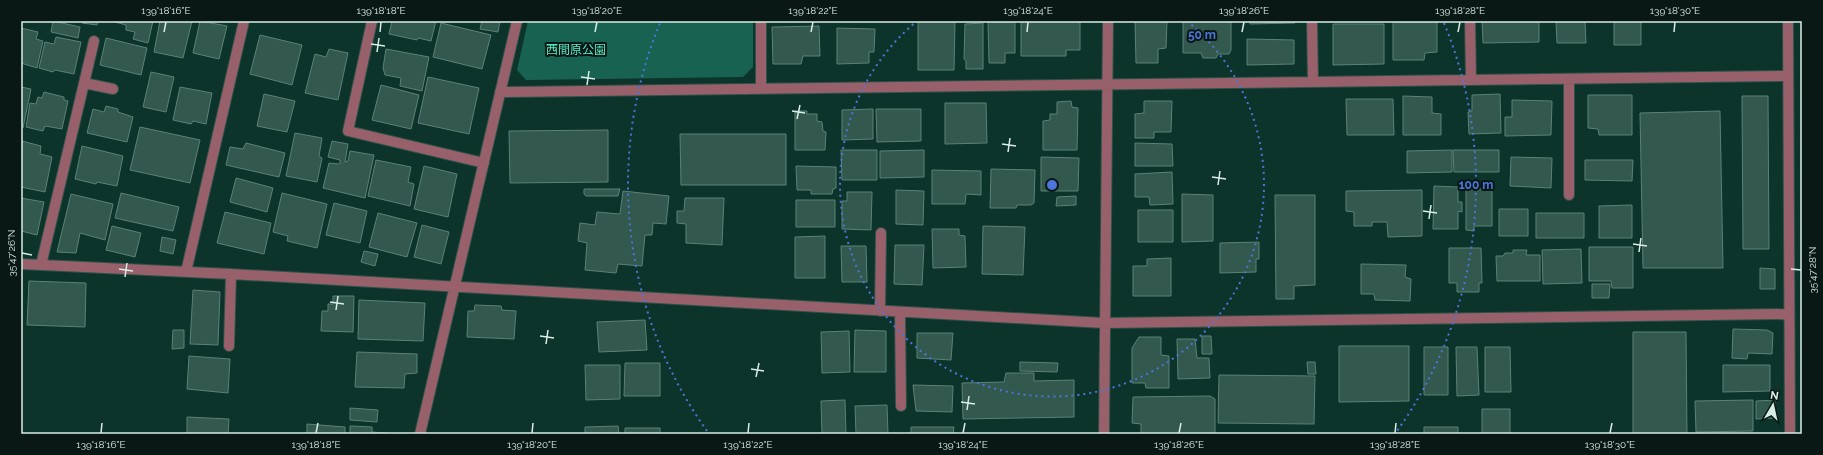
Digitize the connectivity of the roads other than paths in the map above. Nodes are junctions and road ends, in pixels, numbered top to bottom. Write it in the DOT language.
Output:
graph roads {
  1 [pos="244,21"];
  2 [pos="372,21"];
  3 [pos="517,21"];
  4 [pos="761,21"];
  5 [pos="1108,21"];
  6 [pos="1312,21"];
  7 [pos="1470,21"];
  8 [pos="1788,21"];
  9 [pos="94,41"];
  10 [pos="1788,76"];
  11 [pos="1569,78"];
  12 [pos="1471,80"];
  13 [pos="1313,82"];
  14 [pos="84,83"];
  15 [pos="1108,84"];
  16 [pos="761,88"];
  17 [pos="113,90"];
  18 [pos="500,92"];
  19 [pos="484,163"];
  20 [pos="1570,195"];
  21 [pos="881,232"];
  22 [pos="21,264"];
  23 [pos="41,265"];
  24 [pos="186,272"];
  25 [pos="231,274"];
  26 [pos="455,287"];
  27 [pos="880,311"];
  28 [pos="900,312"];
  29 [pos="1788,314"];
  30 [pos="1104,323"];
  31 [pos="229,346"];
  32 [pos="901,406"];
  33 [pos="420,434"];
  34 [pos="1104,434"];
  35 [pos="1790,434"];
  1 -- 24 [label="street"];
  2 -- 19 [label="street"];
  3 -- 18 [label="street"];
  4 -- 16 [label="street"];
  5 -- 15 [label="street"];
  6 -- 13 [label="street"];
  7 -- 12 [label="street"];
  8 -- 10 [label="street"];
  9 -- 14 [label="street"];
  10 -- 11 [label="street"];
  10 -- 29 [label="street"];
  11 -- 12 [label="street"];
  11 -- 20 [label="street"];
  12 -- 13 [label="street"];
  13 -- 15 [label="street"];
  14 -- 17 [label="street"];
  14 -- 23 [label="street"];
  15 -- 16 [label="street"];
  15 -- 30 [label="street"];
  16 -- 18 [label="street"];
  18 -- 19 [label="street"];
  19 -- 26 [label="street"];
  21 -- 27 [label="street"];
  22 -- 23 [label="street"];
  23 -- 24 [label="street"];
  24 -- 25 [label="street"];
  25 -- 26 [label="street"];
  25 -- 31 [label="street"];
  26 -- 27 [label="street"];
  26 -- 33 [label="street"];
  27 -- 28 [label="street"];
  28 -- 30 [label="street"];
  28 -- 32 [label="street"];
  29 -- 30 [label="street"];
  29 -- 35 [label="street"];
  30 -- 34 [label="street"];
}
